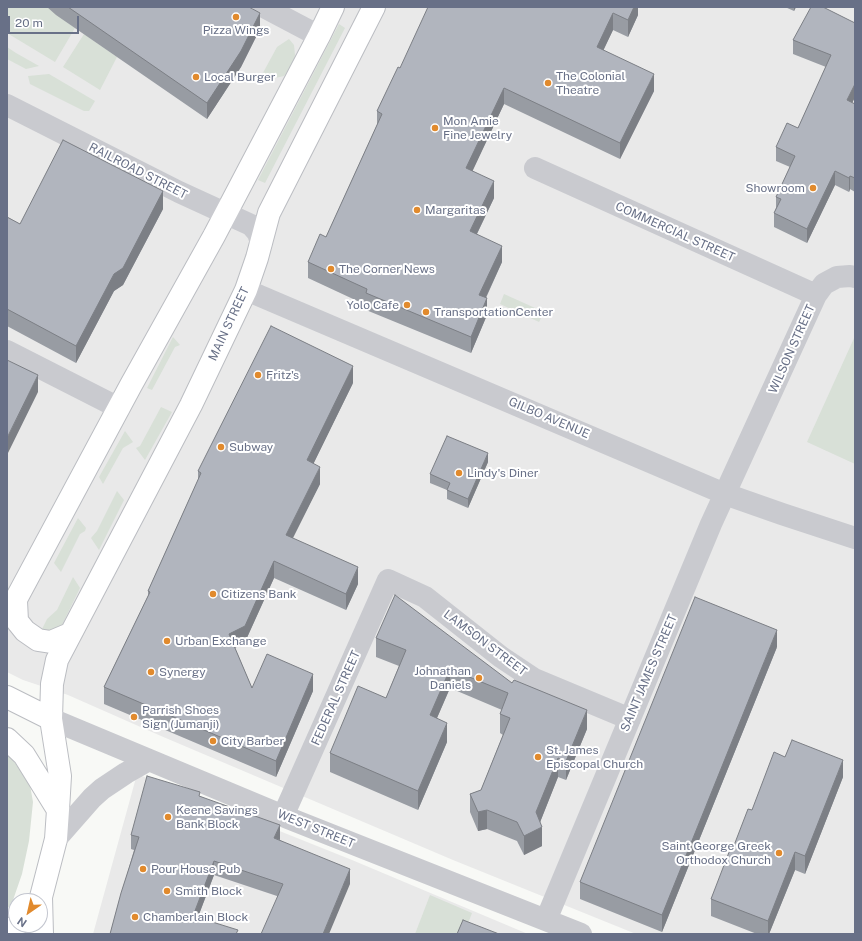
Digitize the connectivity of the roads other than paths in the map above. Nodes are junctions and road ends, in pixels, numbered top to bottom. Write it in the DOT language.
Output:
graph roads {
  1 [pos="264,7"];
  2 [pos="333,7"];
  3 [pos="374,7"];
  4 [pos="319,36"];
  5 [pos="7,105"];
  6 [pos="534,168"];
  7 [pos="225,214"];
  8 [pos="260,243"];
  9 [pos="855,277"];
  10 [pos="246,290"];
  11 [pos="816,295"];
  12 [pos="7,351"];
  13 [pos="118,408"];
  14 [pos="725,494"];
  15 [pos="855,538"];
  16 [pos="388,580"];
  17 [pos="11,608"];
  18 [pos="70,634"];
  19 [pos="7,697"];
  20 [pos="51,719"];
  21 [pos="630,719"];
  22 [pos="7,739"];
  23 [pos="149,760"];
  24 [pos="58,810"];
  25 [pos="283,816"];
  26 [pos="56,839"];
  27 [pos="42,893"];
  28 [pos="546,920"];
  29 [pos="581,934"];
  1 -- 4 [label="street"];
  2 -- 4 [label="main road"];
  3 -- 8 [label="main road, MAIN STREET"];
  4 -- 7 [label="main road"];
  5 -- 7 [label="street, RAILROAD STREET"];
  6 -- 11 [label="street, COMMERCIAL STREET"];
  7 -- 8 [label="street, RAILROAD STREET"];
  7 -- 13 [label="main road"];
  8 -- 10 [label="main road, MAIN STREET"];
  9 -- 11 [label="street, WILSON STREET"];
  10 -- 14 [label="street, GILBO AVENUE"];
  10 -- 18 [label="main road, MAIN STREET"];
  11 -- 14 [label="street, WILSON STREET"];
  12 -- 13 [label="street"];
  13 -- 17 [label="main road"];
  14 -- 15 [label="street, GILBO AVENUE"];
  14 -- 21 [label="street, SAINT JAMES STREET"];
  16 -- 21 [label="street, LAMSON STREET"];
  16 -- 25 [label="street, FEDERAL STREET"];
  17 -- 18 [label="main road"];
  18 -- 20 [label="main road, MAIN STREET"];
  19 -- 20 [label="main road"];
  20 -- 23 [label="street, WEST STREET"];
  20 -- 24 [label="main road, MAIN STREET"];
  21 -- 28 [label="street, SAINT JAMES STREET"];
  22 -- 24 [label="main road"];
  23 -- 25 [label="street, WEST STREET"];
  23 -- 26 [label="street"];
  24 -- 26 [label="main road, MAIN STREET"];
  25 -- 28 [label="street, WEST STREET"];
  26 -- 27 [label="main road, MAIN STREET"];
  28 -- 29 [label="street, WEST STREET"];
}
